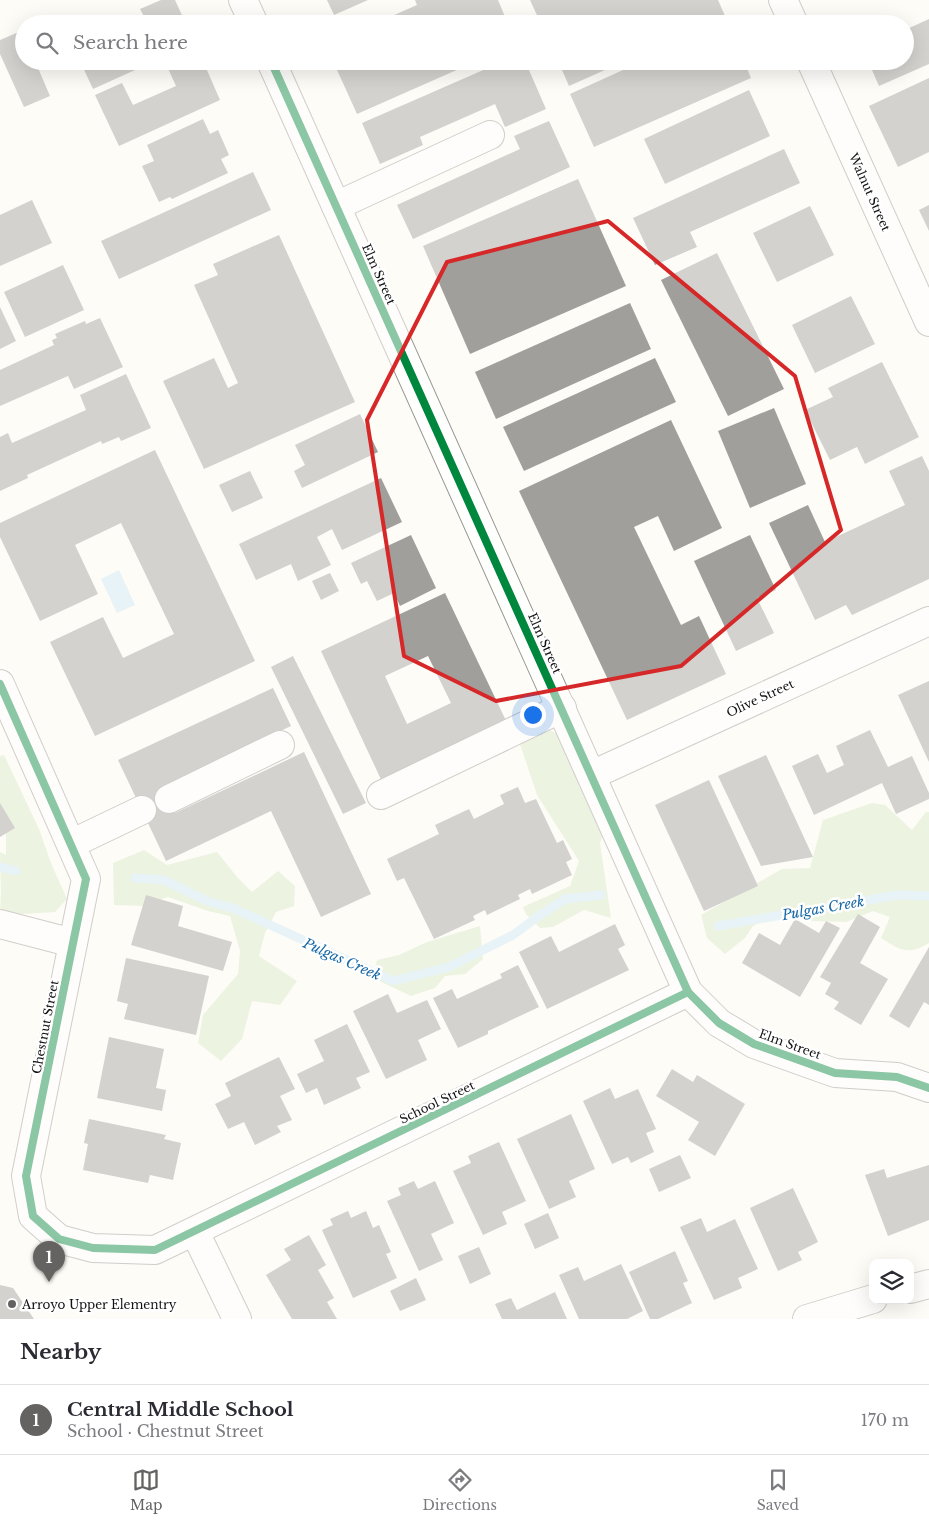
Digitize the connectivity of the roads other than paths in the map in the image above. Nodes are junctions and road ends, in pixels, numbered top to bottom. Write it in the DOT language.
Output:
graph roads {
  1 [pos="243,0"];
  2 [pos="783,0"];
  3 [pos="250,15"];
  4 [pos="790,15"];
  5 [pos="275,70"];
  6 [pos="815,70"];
  7 [pos="490,136"];
  8 [pos="336,206"];
  9 [pos="929,322"];
  10 [pos="929,620"];
  11 [pos="0,684"];
  12 [pos="562,708"];
  13 [pos="280,745"];
  14 [pos="592,775"];
  15 [pos="381,795"];
  16 [pos="169,799"];
  17 [pos="142,810"];
  18 [pos="71,844"];
  19 [pos="0,924"];
  20 [pos="73,942"];
  21 [pos="688,992"];
  22 [pos="929,1088"];
  23 [pos="195,1232"];
  24 [pos="929,1284"];
  25 [pos="914,1288"];
  26 [pos="869,1300"];
  27 [pos="236,1319"];
  28 [pos="807,1319"];
  1 -- 3 [label="street"];
  2 -- 4 [label="street"];
  5 -- 8 [label="street, Elm Street"];
  6 -- 9 [label="street, Walnut Street"];
  7 -- 8 [label="street"];
  8 -- 12 [label="street, Elm Street"];
  10 -- 14 [label="street, Olive Street"];
  11 -- 18 [label="street, Chestnut Street"];
  12 -- 14 [label="street, Elm Street"];
  12 -- 15 [label="street"];
  13 -- 16 [label="street"];
  14 -- 21 [label="street, Elm Street"];
  17 -- 18 [label="street"];
  18 -- 20 [label="street, Chestnut Street"];
  19 -- 20 [label="street"];
  20 -- 23 [label="street, Chestnut Street"];
  21 -- 22 [label="street, Elm Street"];
  21 -- 23 [label="street, School Street"];
  23 -- 27 [label="street"];
  24 -- 25 [label="street"];
  26 -- 28 [label="street"];
}
